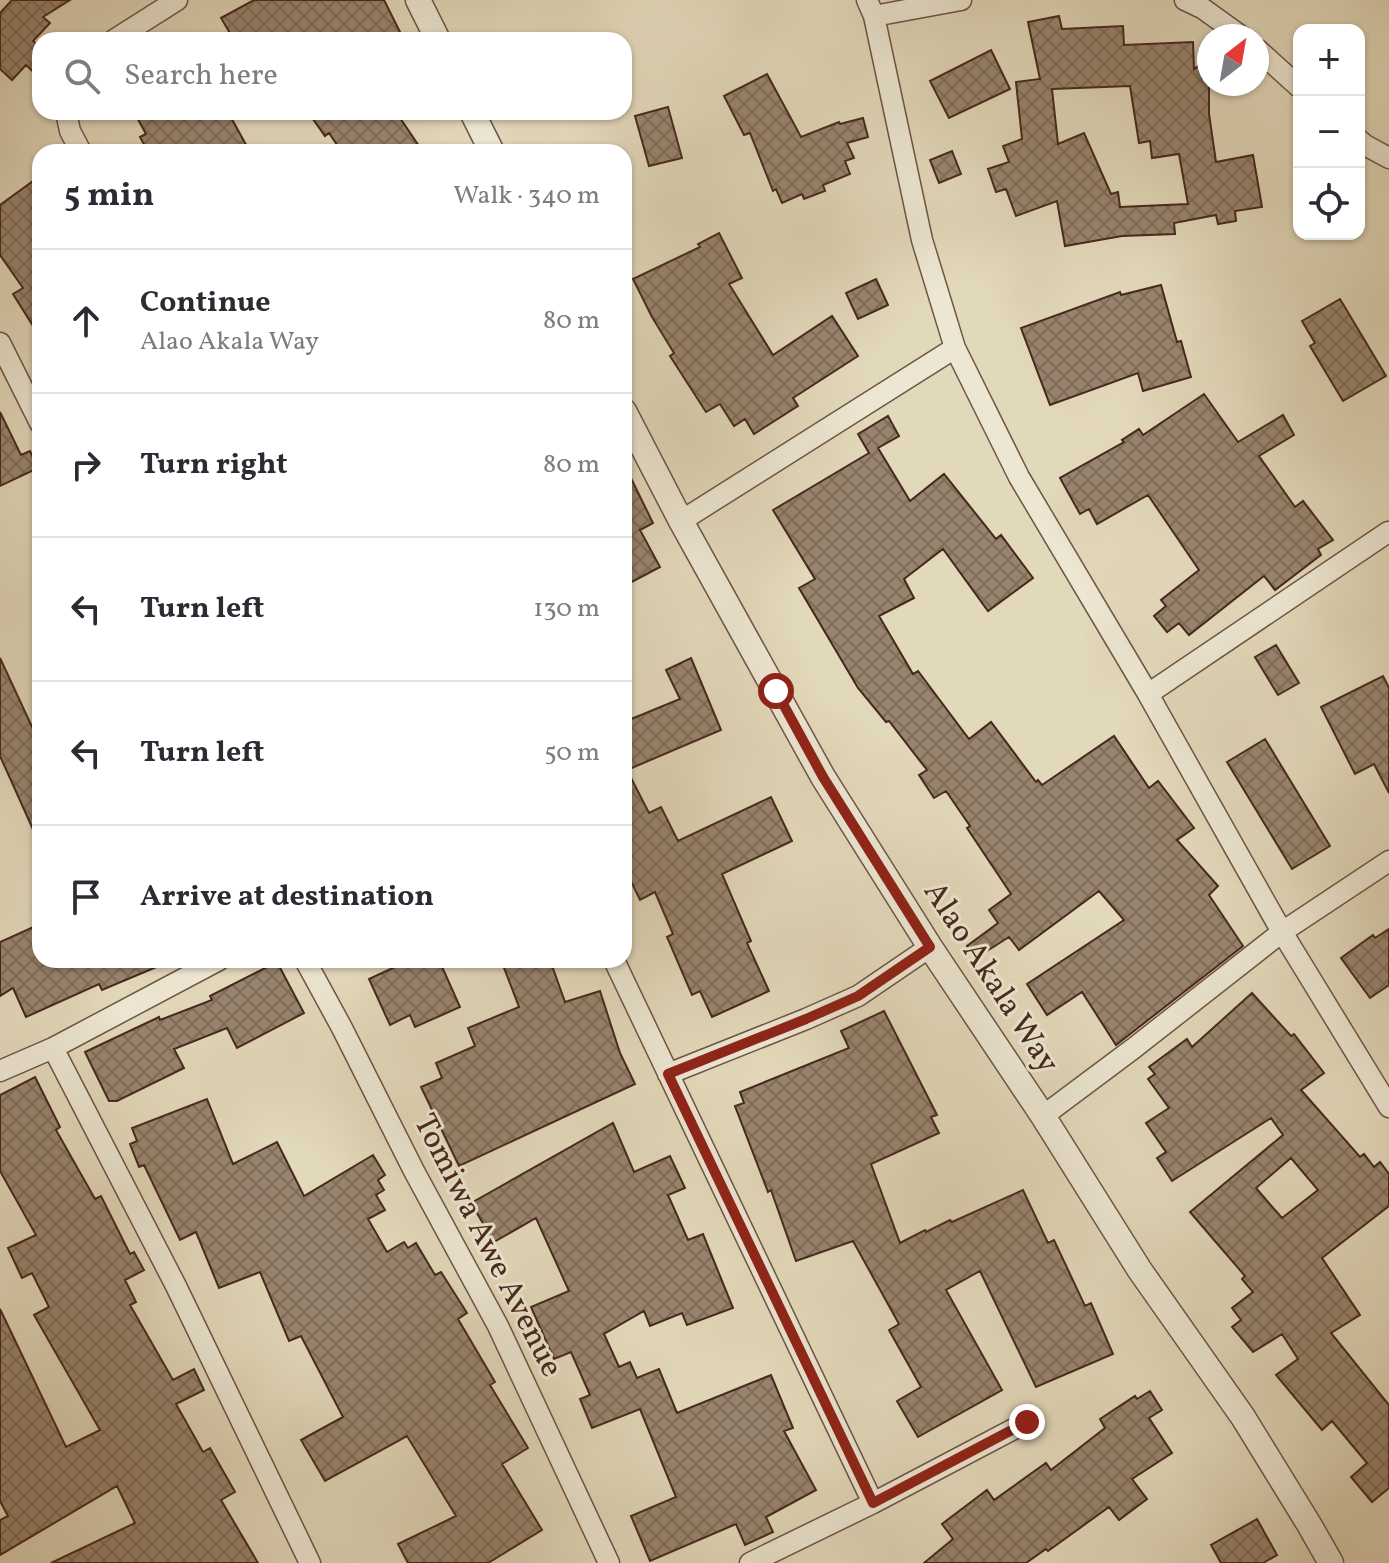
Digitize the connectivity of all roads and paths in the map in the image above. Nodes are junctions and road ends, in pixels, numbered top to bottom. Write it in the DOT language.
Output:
graph roads {
  1 [pos="177,0"];
  2 [pos="418,0"];
  3 [pos="961,0"];
  4 [pos="1185,0"];
  5 [pos="871,8"];
  6 [pos="1224,24"];
  7 [pos="127,32"];
  8 [pos="434,32"];
  9 [pos="1269,60"];
  10 [pos="1293,82"];
  11 [pos="68,120"];
  12 [pos="476,120"];
  13 [pos="77,144"];
  14 [pos="488,144"];
  15 [pos="1365,145"];
  16 [pos="1389,158"];
  17 [pos="0,343"];
  18 [pos="955,348"];
  19 [pos="32,407"];
  20 [pos="632,426"];
  21 [pos="681,521"];
  22 [pos="1388,532"];
  23 [pos="1148,694"];
  24 [pos="1389,861"];
  25 [pos="1282,932"];
  26 [pos="930,947"];
  27 [pos="204,968"];
  28 [pos="309,968"];
  29 [pos="618,968"];
  30 [pos="53,1048"];
  31 [pos="0,1071"];
  32 [pos="668,1074"];
  33 [pos="1389,1107"];
  34 [pos="1043,1116"];
  35 [pos="1027,1422"];
  36 [pos="873,1503"];
  37 [pos="310,1563"];
  38 [pos="609,1563"];
  39 [pos="750,1563"];
  40 [pos="1331,1563"];
  1 -- 7 [label="street"];
  2 -- 8 [label="street"];
  3 -- 5 [label="street"];
  4 -- 6 [label="street"];
  5 -- 18 [label="street"];
  9 -- 10 [label="street"];
  11 -- 13 [label="street"];
  12 -- 14 [label="street"];
  15 -- 16 [label="street"];
  17 -- 19 [label="street"];
  18 -- 21 [label="street"];
  18 -- 23 [label="street"];
  20 -- 21 [label="street, Alao Akala Way"];
  21 -- 26 [label="street, Alao Akala Way"];
  22 -- 23 [label="street"];
  23 -- 25 [label="street"];
  24 -- 25 [label="street"];
  25 -- 33 [label="street"];
  25 -- 34 [label="street"];
  26 -- 32 [label="street"];
  26 -- 34 [label="street, Alao Akala Way"];
  27 -- 30 [label="street"];
  28 -- 38 [label="street, Tomiwa Awe Avenue"];
  29 -- 32 [label="street"];
  30 -- 31 [label="street"];
  30 -- 37 [label="street"];
  32 -- 36 [label="street"];
  34 -- 40 [label="street, Alao Akala Way"];
  35 -- 36 [label="street"];
  36 -- 39 [label="street"];
}
